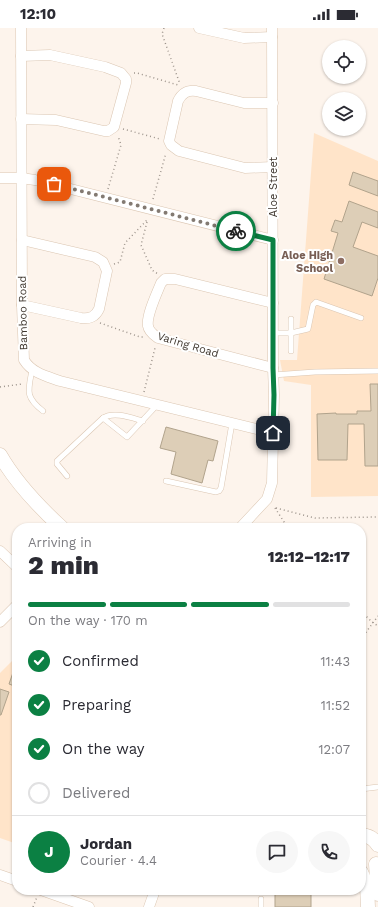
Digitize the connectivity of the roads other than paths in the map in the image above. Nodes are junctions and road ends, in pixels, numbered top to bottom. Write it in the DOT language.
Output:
graph roads {
  1 [pos="20,28"];
  2 [pos="199,28"];
  3 [pos="272,32"];
  4 [pos="21,56"];
  5 [pos="273,103"];
  6 [pos="21,119"];
  7 [pos="273,167"];
  8 [pos="0,178"];
  9 [pos="21,178"];
  10 [pos="22,240"];
  11 [pos="273,240"];
  12 [pos="273,303"];
  13 [pos="22,305"];
  14 [pos="361,318"];
  15 [pos="291,319"];
  16 [pos="273,333"];
  17 [pos="291,333"];
  18 [pos="291,351"];
  19 [pos="32,370"];
  20 [pos="378,371"];
  21 [pos="273,372"];
  22 [pos="158,404"];
  23 [pos="43,410"];
  24 [pos="103,418"];
  25 [pos="143,421"];
  26 [pos="232,423"];
  27 [pos="273,433"];
  28 [pos="0,455"];
  29 [pos="67,476"];
  30 [pos="166,481"];
  31 [pos="57,523"];
  32 [pos="245,523"];
  33 [pos="0,551"];
  34 [pos="12,562"];
  35 [pos="12,610"];
  36 [pos="0,622"];
  37 [pos="378,787"];
  38 [pos="366,788"];
  39 [pos="377,862"];
  40 [pos="366,870"];
  41 [pos="0,875"];
  42 [pos="12,879"];
  43 [pos="366,884"];
  44 [pos="378,894"];
  45 [pos="55,895"];
  46 [pos="153,895"];
  47 [pos="261,899"];
  48 [pos="89,907"];
  49 [pos="149,907"];
  50 [pos="260,907"];
  51 [pos="368,907"];
  1 -- 4 [label="street, Bamboo Road"];
  2 -- 3 [label="street"];
  3 -- 5 [label="street, Aloe Street"];
  4 -- 6 [label="street, Bamboo Road"];
  4 -- 6 [label="street"];
  5 -- 7 [label="street, Aloe Street"];
  5 -- 7 [label="street"];
  6 -- 9 [label="street, Bamboo Road"];
  7 -- 11 [label="street, Aloe Street"];
  8 -- 9 [label="street"];
  9 -- 10 [label="street, Bamboo Road"];
  9 -- 11 [label="street"];
  10 -- 13 [label="street, Bamboo Road"];
  10 -- 13 [label="street"];
  11 -- 12 [label="street, Aloe Street"];
  12 -- 16 [label="street, Aloe Street"];
  12 -- 21 [label="street, Varing Road"];
  13 -- 19 [label="street, Bamboo Road"];
  14 -- 17 [label="lane"];
  15 -- 17 [label="lane"];
  16 -- 17 [label="lane"];
  16 -- 21 [label="street, Aloe Street"];
  17 -- 18 [label="lane"];
  19 -- 22 [label="street"];
  19 -- 23 [label="lane"];
  20 -- 21 [label="lane"];
  21 -- 27 [label="street, Aloe Street"];
  22 -- 25 [label="lane"];
  22 -- 26 [label="street"];
  24 -- 25 [label="lane"];
  24 -- 25 [label="lane"];
  24 -- 29 [label="lane"];
  26 -- 27 [label="street"];
  26 -- 30 [label="lane"];
  27 -- 32 [label="street, Aloe Street"];
  28 -- 31 [label="street"];
  33 -- 34 [label="street"];
  35 -- 36 [label="street"];
  37 -- 38 [label="lane"];
  39 -- 40 [label="street"];
  39 -- 44 [label="street"];
  41 -- 42 [label="street"];
  43 -- 51 [label="street"];
  45 -- 48 [label="street"];
  46 -- 49 [label="street"];
  47 -- 50 [label="lane"];
}
